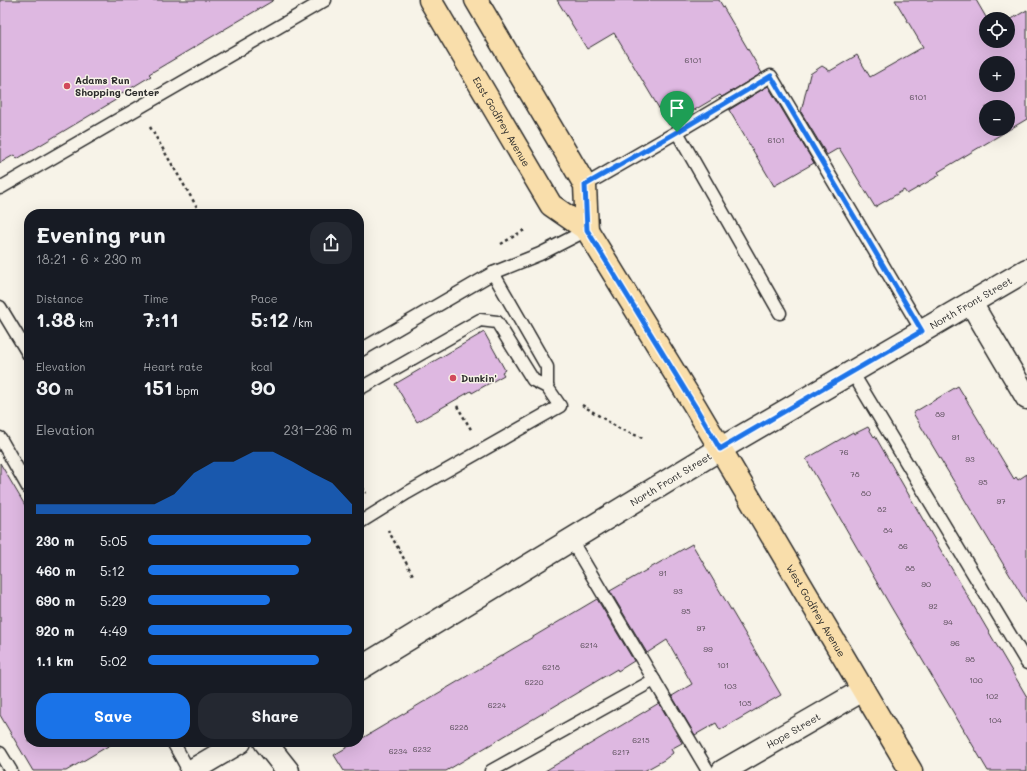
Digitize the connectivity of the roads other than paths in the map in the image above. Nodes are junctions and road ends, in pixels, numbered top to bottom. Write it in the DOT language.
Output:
graph roads {
  1 [pos="324,0"];
  2 [pos="430,0"];
  3 [pos="476,0"];
  4 [pos="677,132"];
  5 [pos="585,185"];
  6 [pos="0,188"];
  7 [pos="587,230"];
  8 [pos="1027,270"];
  9 [pos="493,273"];
  10 [pos="971,303"];
  11 [pos="0,307"];
  12 [pos="780,313"];
  13 [pos="922,331"];
  14 [pos="24,347"];
  15 [pos="364,348"];
  16 [pos="852,372"];
  17 [pos="364,386"];
  18 [pos="547,387"];
  19 [pos="1027,398"];
  20 [pos="0,438"];
  21 [pos="720,449"];
  22 [pos="24,480"];
  23 [pos="364,520"];
  24 [pos="571,540"];
  25 [pos="1027,663"];
  26 [pos="364,666"];
  27 [pos="654,680"];
  28 [pos="863,690"];
  29 [pos="176,747"];
  30 [pos="231,747"];
  31 [pos="269,747"];
  32 [pos="0,753"];
  33 [pos="11,771"];
  34 [pos="190,771"];
  35 [pos="288,771"];
  36 [pos="491,771"];
  37 [pos="708,771"];
  38 [pos="722,771"];
  39 [pos="912,771"];
  1 -- 6 [label="lane"];
  2 -- 7 [label="main road, East Godfrey Avenue"];
  3 -- 5 [label="main road, East Godfrey Avenue"];
  4 -- 5 [label="lane"];
  4 -- 12 [label="lane"];
  4 -- 13 [label="lane"];
  5 -- 7 [label="main road, East Godfrey Avenue"];
  7 -- 9 [label="lane"];
  7 -- 21 [label="main road, East Godfrey Avenue"];
  8 -- 10 [label="street, North Front Street"];
  9 -- 15 [label="lane"];
  9 -- 18 [label="lane"];
  10 -- 13 [label="street, North Front Street"];
  10 -- 19 [label="street"];
  11 -- 14 [label="lane"];
  13 -- 16 [label="street, North Front Street"];
  16 -- 21 [label="street, North Front Street"];
  16 -- 25 [label="lane"];
  17 -- 18 [label="lane"];
  18 -- 23 [label="lane"];
  20 -- 22 [label="lane"];
  21 -- 24 [label="street, North Front Street"];
  21 -- 28 [label="main road, West Godfrey Avenue"];
  24 -- 26 [label="street, North Front Street"];
  24 -- 27 [label="lane"];
  27 -- 36 [label="lane"];
  27 -- 37 [label="lane"];
  28 -- 38 [label="street, Hope Street"];
  28 -- 39 [label="main road, West Godfrey Avenue"];
  29 -- 34 [label="lane"];
  30 -- 34 [label="street"];
  31 -- 35 [label="street"];
  32 -- 33 [label="lane"];
}
